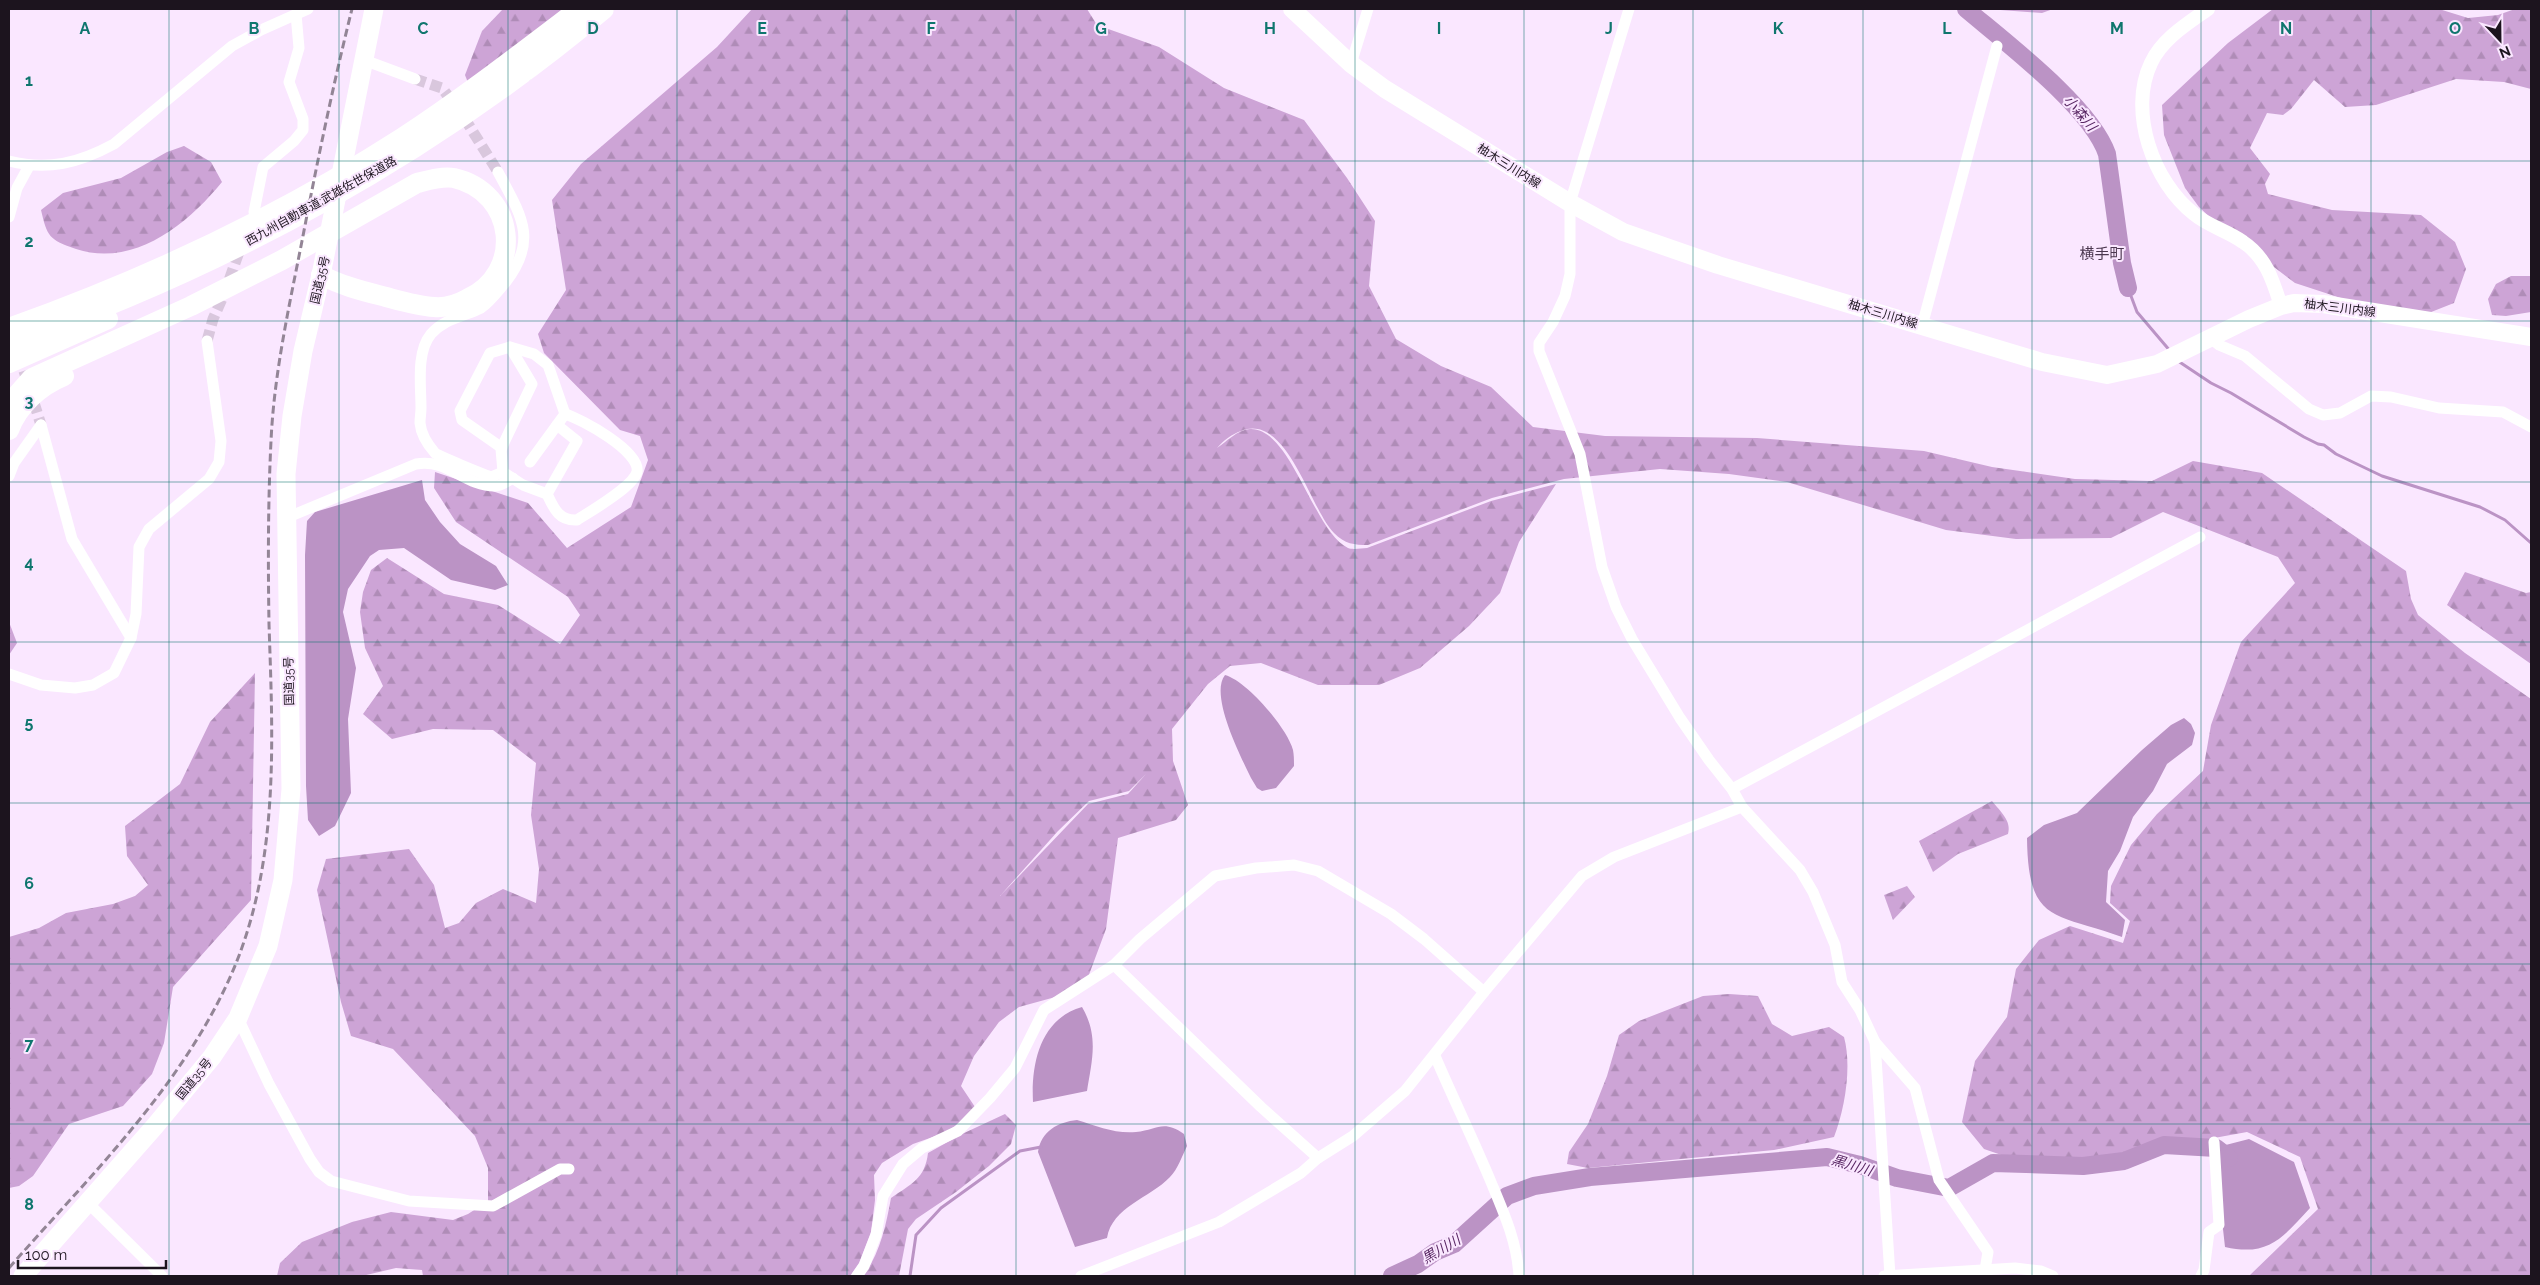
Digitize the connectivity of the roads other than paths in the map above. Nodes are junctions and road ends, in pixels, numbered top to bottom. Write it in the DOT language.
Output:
graph roads {
  1 [pos="308,9"];
  2 [pos="374,9"];
  3 [pos="579,9"];
  4 [pos="604,9"];
  5 [pos="1292,9"];
  6 [pos="1368,9"];
  7 [pos="1629,9"];
  8 [pos="2208,9"];
  9 [pos="296,14"];
  10 [pos="1997,46"];
  11 [pos="364,60"];
  12 [pos="1352,64"];
  13 [pos="415,79"];
  14 [pos="407,143"];
  15 [pos="9,161"];
  16 [pos="29,166"];
  17 [pos="498,172"];
  18 [pos="1570,203"];
  19 [pos="254,212"];
  20 [pos="9,217"];
  21 [pos="228,244"];
  22 [pos="284,264"];
  23 [pos="321,275"];
  24 [pos="2281,306"];
  25 [pos="1922,326"];
  26 [pos="9,328"];
  27 [pos="2531,337"];
  28 [pos="2208,339"];
  29 [pos="207,341"];
  30 [pos="9,342"];
  31 [pos="510,347"];
  32 [pos="9,363"];
  33 [pos="9,404"];
  34 [pos="565,414"];
  35 [pos="557,425"];
  36 [pos="2531,427"];
  37 [pos="9,430"];
  38 [pos="502,448"];
  39 [pos="530,462"];
  40 [pos="502,472"];
  41 [pos="9,476"];
  42 [pos="514,478"];
  43 [pos="547,494"];
  44 [pos="286,518"];
  45 [pos="2200,537"];
  46 [pos="132,638"];
  47 [pos="9,674"];
  48 [pos="1732,789"];
  49 [pos="1742,807"];
  50 [pos="1114,964"];
  51 [pos="1484,992"];
  52 [pos="238,1018"];
  53 [pos="1875,1042"];
  54 [pos="1435,1056"];
  55 [pos="2214,1142"];
  56 [pos="1318,1158"];
  57 [pos="569,1169"];
  58 [pos="88,1203"];
  59 [pos="1985,1274"];
  60 [pos="23,1276"];
  61 [pos="162,1276"];
  62 [pos="858,1276"];
  63 [pos="1080,1276"];
  64 [pos="1519,1276"];
  65 [pos="1884,1276"];
  66 [pos="1890,1276"];
  67 [pos="2053,1276"];
  68 [pos="2201,1276"];
  1 -- 9 [label="street"];
  2 -- 11 [label="highway, 国道35号"];
  3 -- 14 [label="highway, 西九州自動車道;武雄佐世保道路"];
  4 -- 14 [label="highway, 西九州自動車道;武雄佐世保道路"];
  5 -- 12 [label="main road, 柚木三川内線"];
  6 -- 12 [label="street"];
  7 -- 18 [label="street"];
  8 -- 24 [label="street"];
  9 -- 16 [label="street"];
  9 -- 19 [label="street"];
  10 -- 25 [label="street"];
  11 -- 13 [label="street"];
  11 -- 23 [label="highway, 国道35号"];
  12 -- 18 [label="main road, 柚木三川内線"];
  14 -- 21 [label="highway, 西九州自動車道;武雄佐世保道路"];
  15 -- 16 [label="street"];
  16 -- 20 [label="street"];
  17 -- 40 [label="street"];
  18 -- 25 [label="main road, 柚木三川内線"];
  18 -- 48 [label="street"];
  21 -- 26 [label="highway, 西九州自動車道;武雄佐世保道路"];
  21 -- 30 [label="highway, 西九州自動車道;武雄佐世保道路"];
  21 -- 32 [label="highway"];
  22 -- 23 [label="highway"];
  22 -- 33 [label="highway"];
  22 -- 37 [label="highway"];
  23 -- 44 [label="highway, 国道35号"];
  24 -- 27 [label="main road, 柚木三川内線"];
  24 -- 28 [label="main road, 柚木三川内線"];
  25 -- 28 [label="main road, 柚木三川内線"];
  28 -- 36 [label="street"];
  29 -- 46 [label="street"];
  31 -- 34 [label="street"];
  31 -- 38 [label="street"];
  31 -- 38 [label="street"];
  34 -- 35 [label="street"];
  34 -- 43 [label="street"];
  35 -- 39 [label="street"];
  35 -- 43 [label="street"];
  38 -- 40 [label="street"];
  40 -- 42 [label="street"];
  41 -- 46 [label="street"];
  42 -- 43 [label="street"];
  42 -- 44 [label="street"];
  44 -- 52 [label="highway, 国道35号"];
  45 -- 48 [label="street"];
  46 -- 47 [label="street"];
  48 -- 49 [label="street"];
  49 -- 51 [label="street"];
  49 -- 53 [label="street"];
  50 -- 51 [label="street"];
  50 -- 56 [label="street"];
  50 -- 62 [label="street"];
  51 -- 54 [label="street"];
  52 -- 57 [label="street"];
  52 -- 58 [label="highway, 国道35号"];
  53 -- 59 [label="street"];
  53 -- 66 [label="street"];
  54 -- 56 [label="street"];
  54 -- 64 [label="street"];
  55 -- 68 [label="street"];
  56 -- 63 [label="street"];
  58 -- 60 [label="highway, 国道35号"];
  58 -- 61 [label="street"];
  59 -- 66 [label="street"];
  59 -- 67 [label="street"];
  65 -- 66 [label="street"];
}
